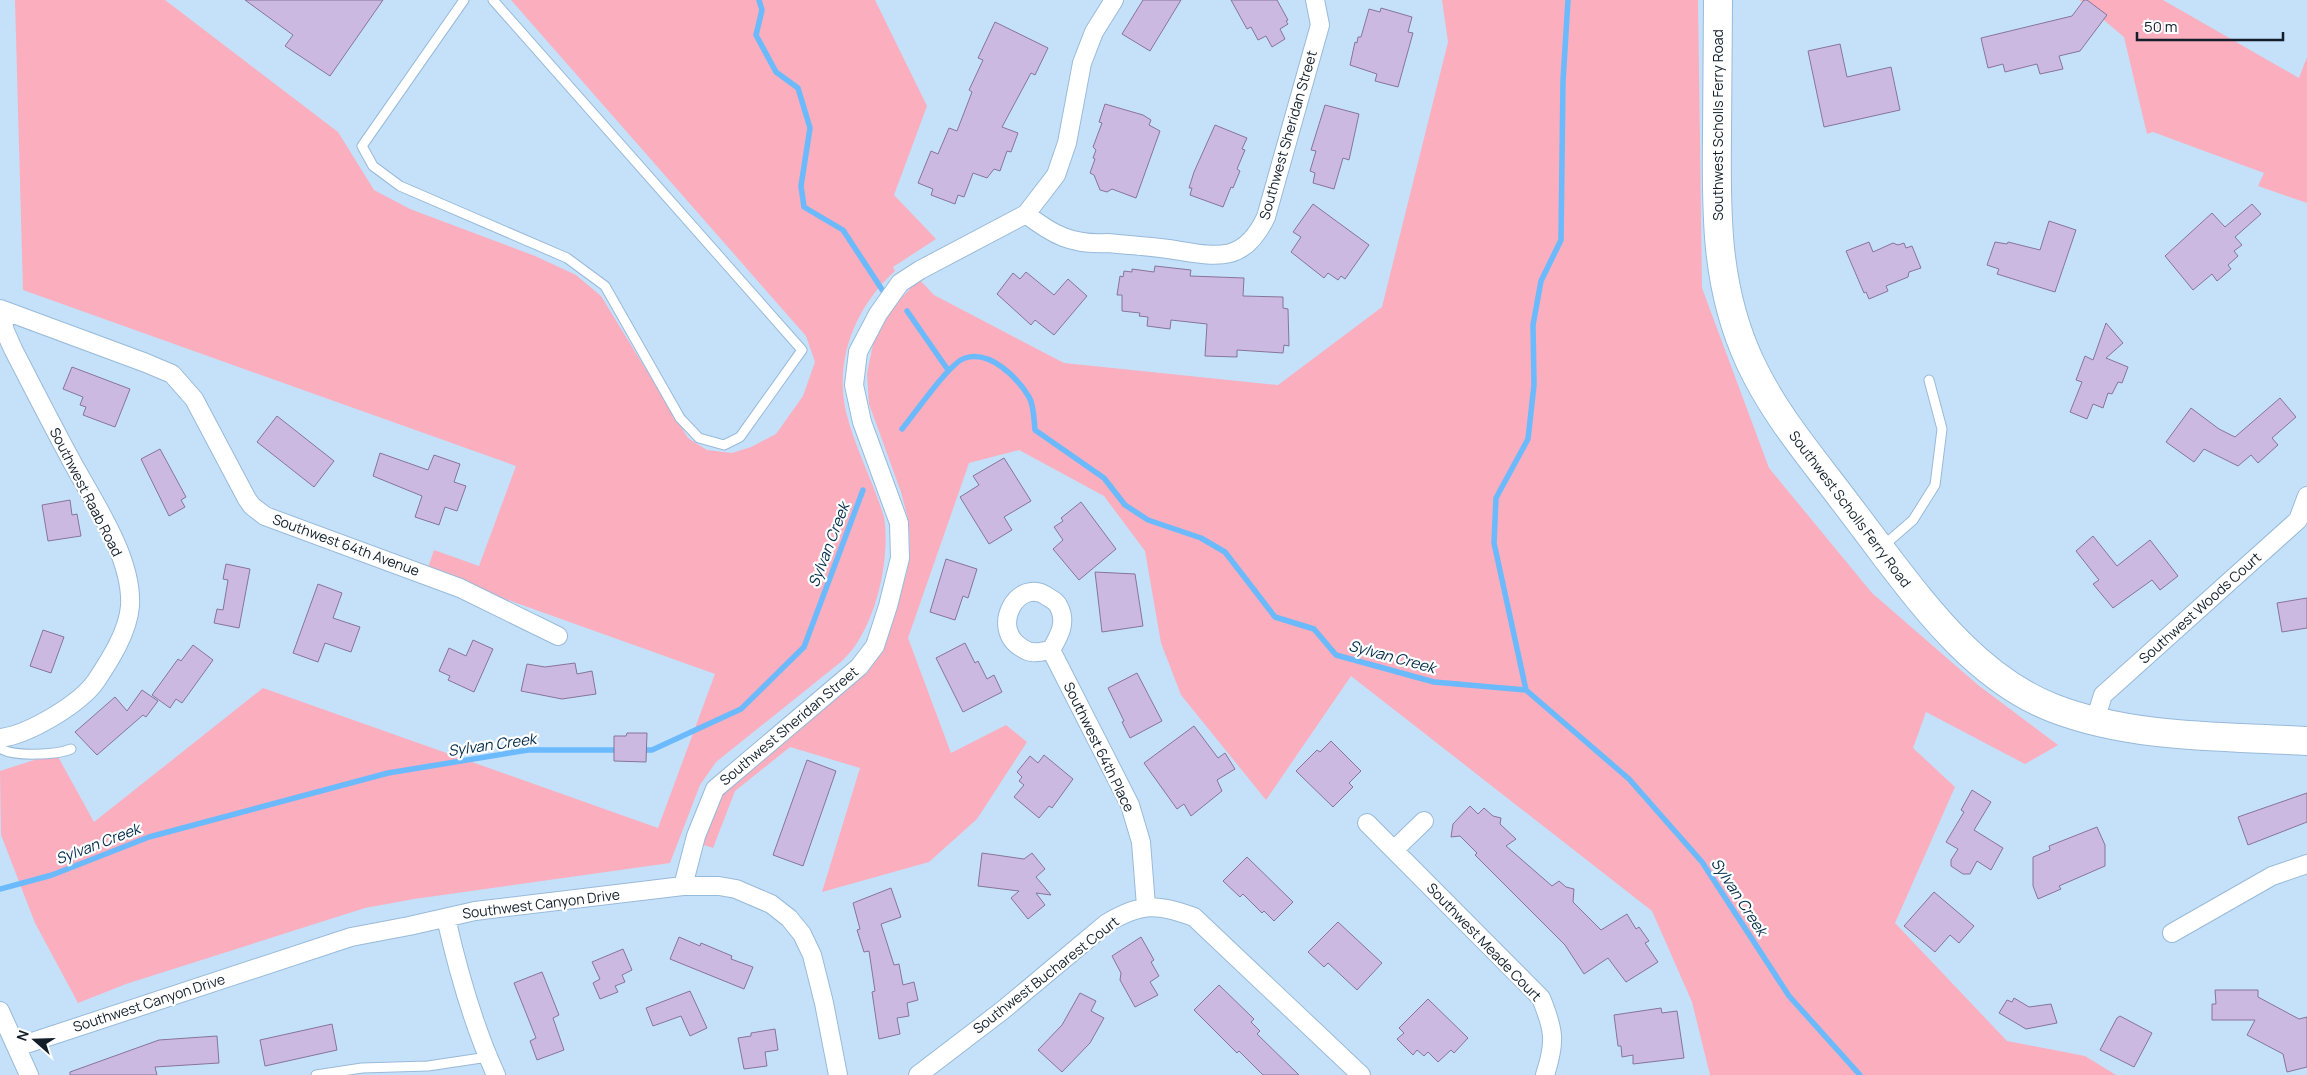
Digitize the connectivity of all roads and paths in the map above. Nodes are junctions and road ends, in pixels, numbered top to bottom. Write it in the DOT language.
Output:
graph roads {
  1 [pos="464,0"];
  2 [pos="493,0"];
  3 [pos="1114,0"];
  4 [pos="1315,0"];
  5 [pos="1718,0"];
  6 [pos="1026,214"];
  7 [pos="0,310"];
  8 [pos="1929,380"];
  9 [pos="2307,496"];
  10 [pos="1880,549"];
  11 [pos="558,636"];
  12 [pos="1051,650"];
  13 [pos="2095,720"];
  14 [pos="0,738"];
  15 [pos="2307,741"];
  16 [pos="0,748"];
  17 [pos="71,749"];
  18 [pos="1424,821"];
  19 [pos="1367,822"];
  20 [pos="1394,850"];
  21 [pos="2307,864"];
  22 [pos="683,886"];
  23 [pos="1146,906"];
  24 [pos="446,918"];
  25 [pos="2172,933"];
  26 [pos="0,1011"];
  27 [pos="17,1047"];
  28 [pos="488,1057"];
  29 [pos="29,1075"];
  30 [pos="316,1075"];
  31 [pos="496,1075"];
  32 [pos="838,1075"];
  33 [pos="918,1075"];
  34 [pos="1361,1075"];
  35 [pos="1545,1075"];
  1 -- 2 [label="lane"];
  3 -- 6 [label="street, Southwest Sheridan Street"];
  4 -- 6 [label="street, Southwest Sheridan Street"];
  5 -- 10 [label="main road, Southwest Scholls Ferry Road"];
  6 -- 22 [label="street, Southwest Sheridan Street"];
  7 -- 11 [label="street, Southwest 64th Avenue"];
  7 -- 14 [label="street, Southwest Raab Road"];
  8 -- 10 [label="lane"];
  9 -- 13 [label="street, Southwest Woods Court"];
  10 -- 13 [label="main road, Southwest Scholls Ferry Road"];
  12 -- 23 [label="street, Southwest 64th Place"];
  13 -- 15 [label="main road, Southwest Scholls Ferry Road"];
  16 -- 17 [label="lane"];
  18 -- 20 [label="street"];
  19 -- 20 [label="street, Southwest Meade Court"];
  20 -- 35 [label="street, Southwest Meade Court"];
  21 -- 25 [label="street"];
  22 -- 24 [label="street, Southwest Canyon Drive"];
  22 -- 32 [label="street, Southwest Canyon Drive"];
  23 -- 33 [label="street, Southwest Bucharest Court"];
  23 -- 34 [label="street, Southwest Bucharest Court"];
  24 -- 27 [label="street, Southwest Canyon Drive"];
  24 -- 28 [label="street"];
  26 -- 27 [label="street"];
  27 -- 29 [label="street"];
  28 -- 30 [label="lane"];
  28 -- 31 [label="street"];
}
